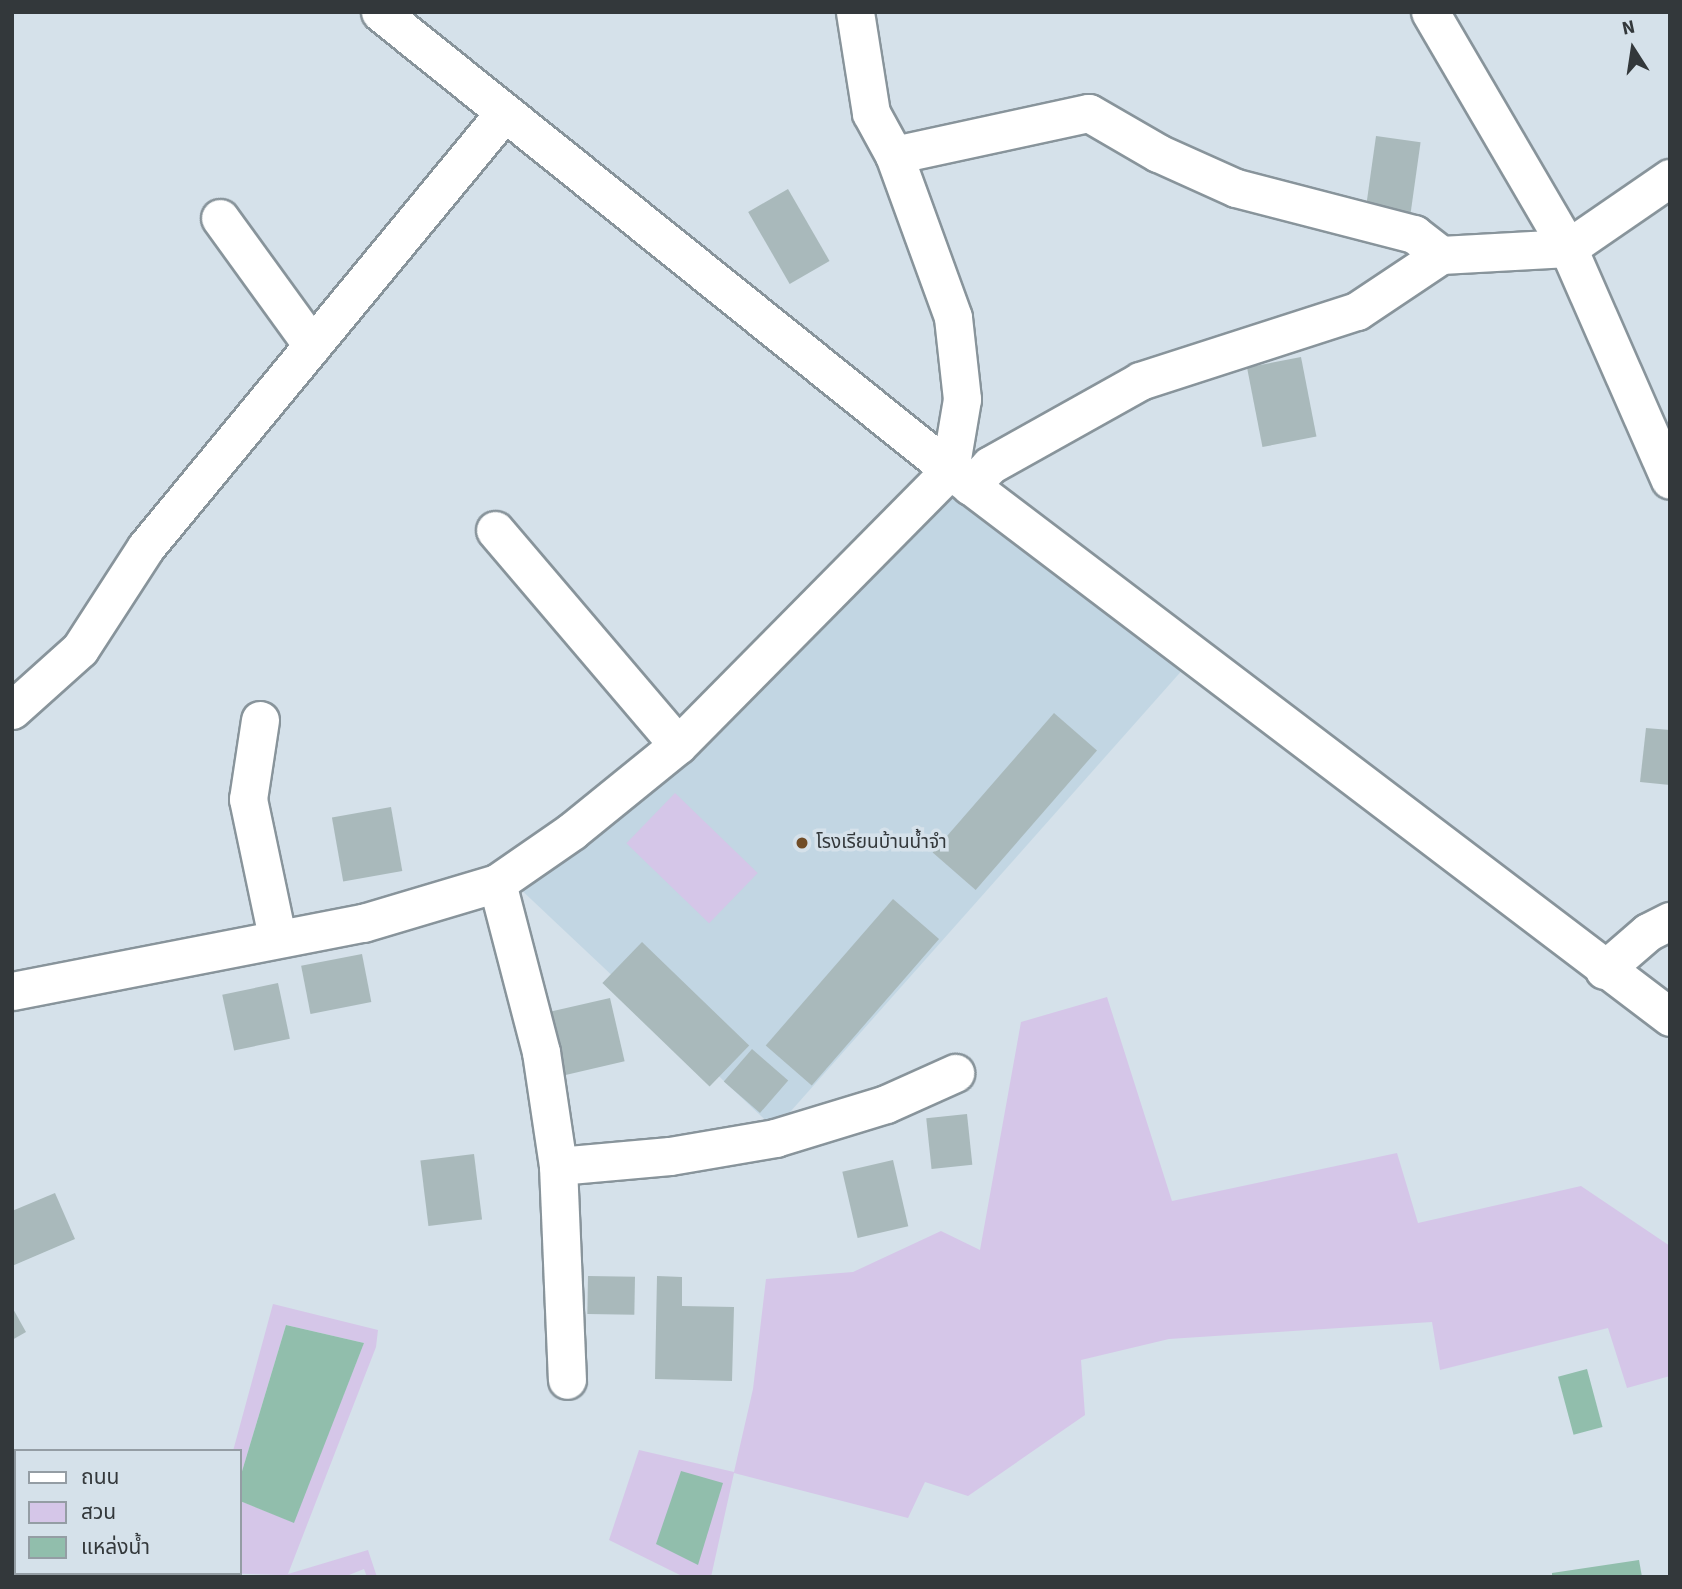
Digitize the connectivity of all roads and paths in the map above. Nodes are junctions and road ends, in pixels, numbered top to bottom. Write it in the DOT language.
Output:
graph roads {
  1 [pos="380,12"];
  2 [pos="855,12"];
  3 [pos="1430,12"];
  4 [pos="504,113"];
  5 [pos="894,155"];
  6 [pos="1670,178"];
  7 [pos="220,218"];
  8 [pos="1568,248"];
  9 [pos="1441,255"];
  10 [pos="312,345"];
  11 [pos="960,478"];
  12 [pos="1670,480"];
  13 [pos="495,530"];
  14 [pos="12,710"];
  15 [pos="260,720"];
  16 [pos="678,745"];
  17 [pos="497,883"];
  18 [pos="1670,921"];
  19 [pos="277,937"];
  20 [pos="1604,970"];
  21 [pos="12,991"];
  22 [pos="1670,1017"];
  23 [pos="955,1073"];
  24 [pos="558,1166"];
  25 [pos="568,1380"];
  1 -- 4 [label="street"];
  2 -- 5 [label="street"];
  3 -- 8 [label="street"];
  4 -- 10 [label="street"];
  4 -- 11 [label="street"];
  5 -- 9 [label="street"];
  5 -- 11 [label="street"];
  6 -- 8 [label="street"];
  7 -- 10 [label="street"];
  8 -- 9 [label="street"];
  8 -- 12 [label="street"];
  9 -- 11 [label="street"];
  10 -- 14 [label="street"];
  11 -- 16 [label="street"];
  11 -- 20 [label="street"];
  13 -- 16 [label="street"];
  15 -- 19 [label="street"];
  16 -- 17 [label="street"];
  17 -- 19 [label="street"];
  17 -- 24 [label="street"];
  18 -- 20 [label="street"];
  19 -- 21 [label="street"];
  20 -- 22 [label="street"];
  23 -- 24 [label="street"];
  24 -- 25 [label="street"];
}
